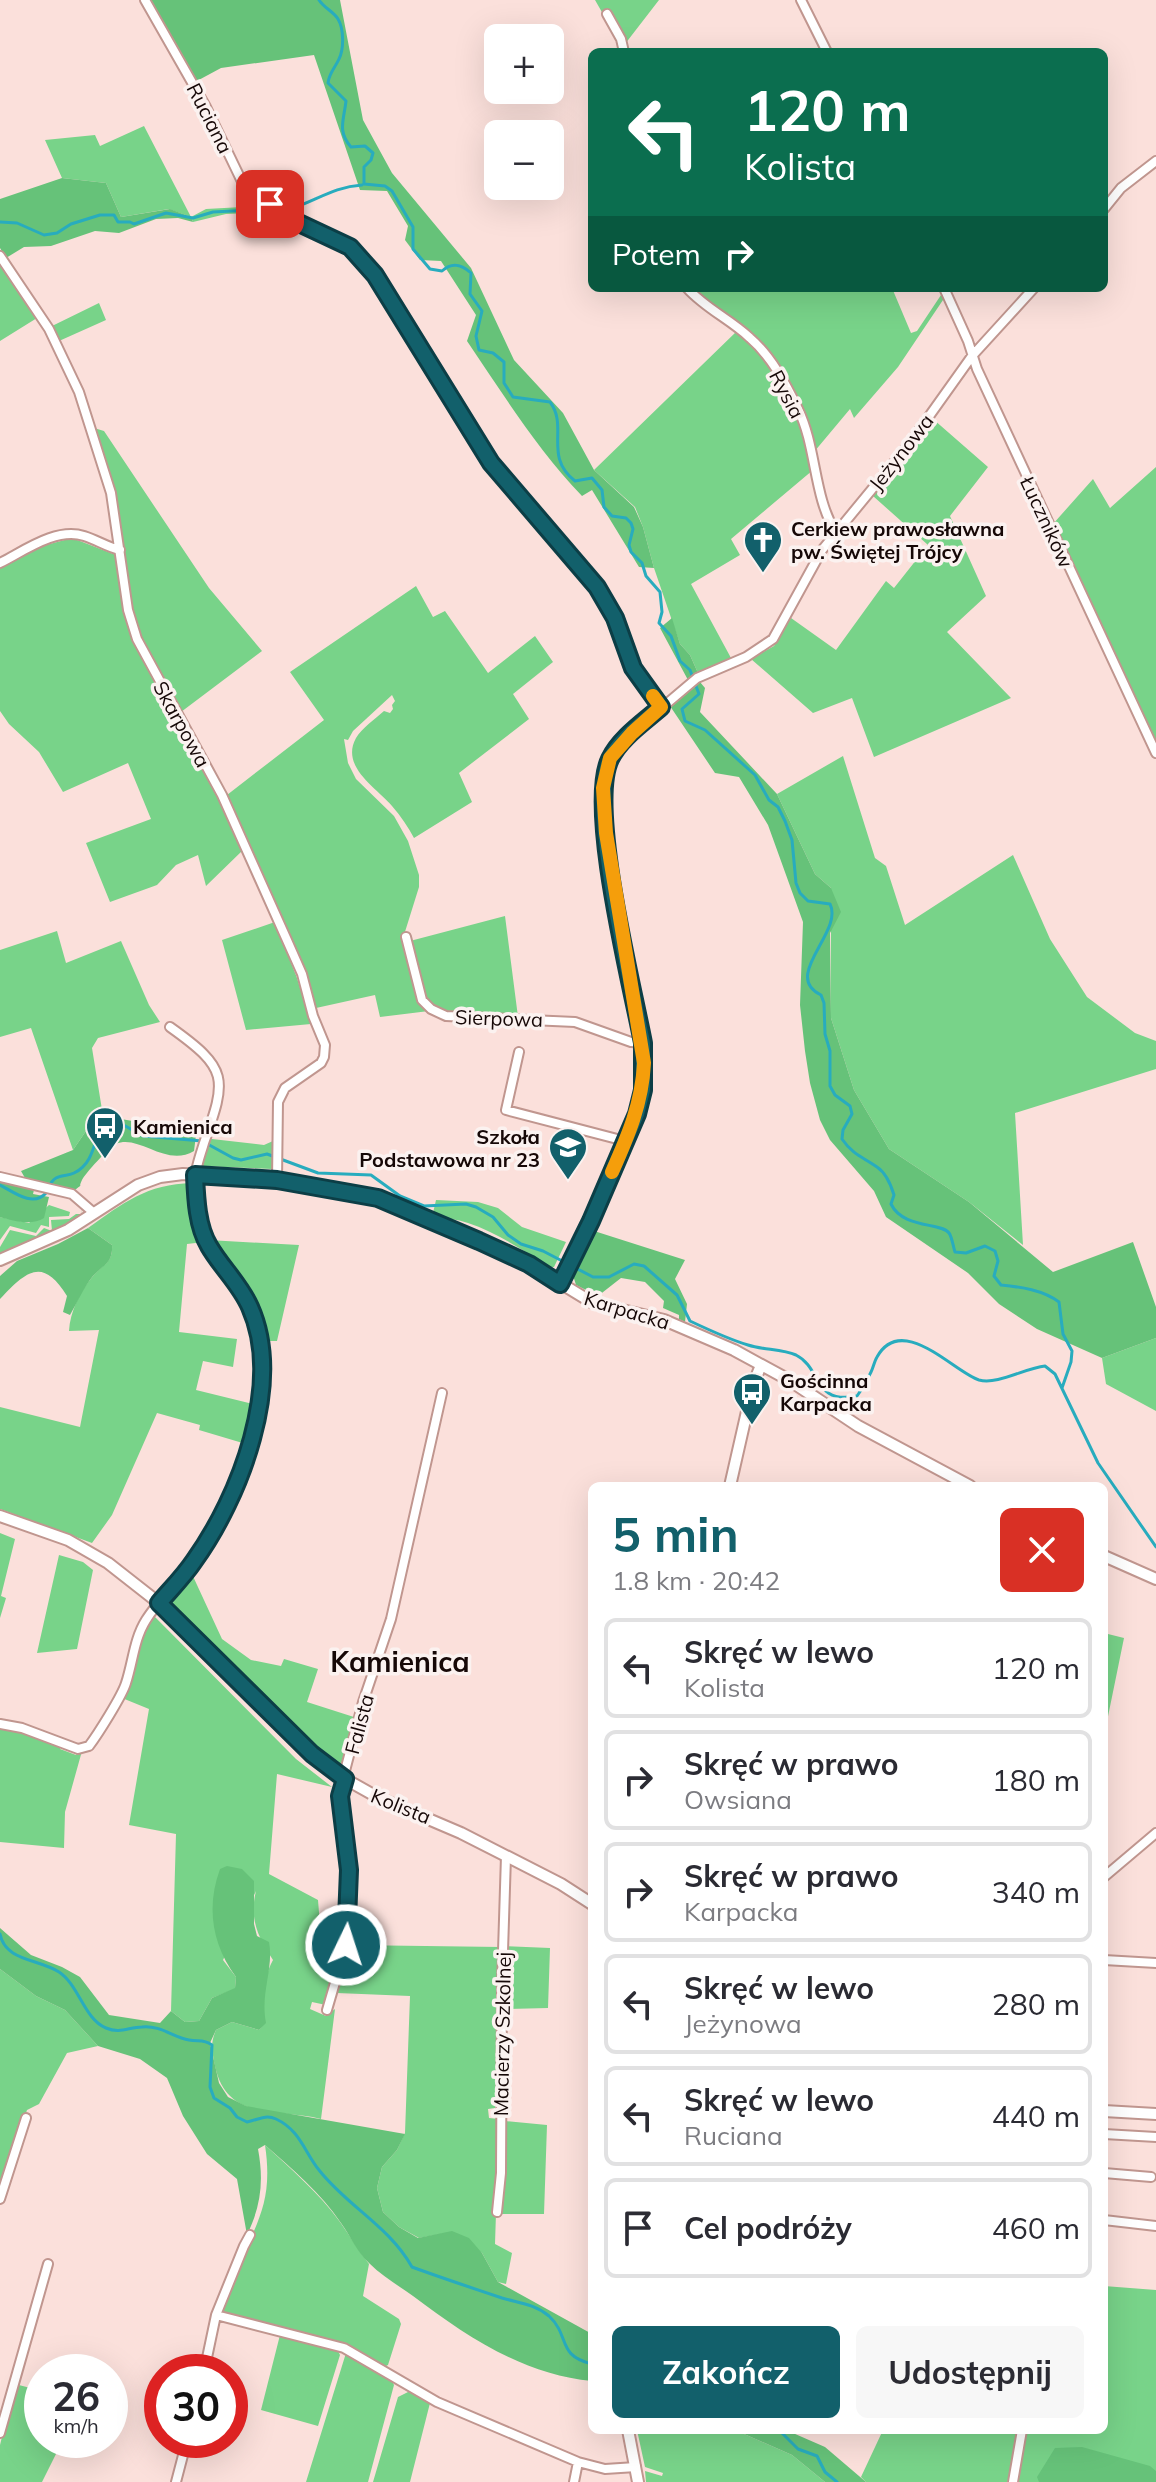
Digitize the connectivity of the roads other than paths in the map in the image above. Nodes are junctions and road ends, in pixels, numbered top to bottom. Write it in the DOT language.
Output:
graph roads {
  1 [pos="145,0"];
  2 [pos="801,0"];
  3 [pos="607,14"];
  4 [pos="623,48"];
  5 [pos="825,48"];
  6 [pos="1156,161"];
  7 [pos="1108,204"];
  8 [pos="0,256"];
  9 [pos="691,292"];
  10 [pos="946,292"];
  11 [pos="1030,292"];
  12 [pos="972,356"];
  13 [pos="836,533"];
  14 [pos="120,550"];
  15 [pos="0,563"];
  16 [pos="661,707"];
  17 [pos="1156,753"];
  18 [pos="406,937"];
  19 [pos="170,1027"];
  20 [pos="643,1043"];
  21 [pos="519,1052"];
  22 [pos="625,1141"];
  23 [pos="195,1175"];
  24 [pos="0,1177"];
  25 [pos="277,1180"];
  26 [pos="94,1213"];
  27 [pos="0,1260"];
  28 [pos="560,1284"];
  29 [pos="761,1365"];
  30 [pos="442,1393"];
  31 [pos="731,1482"];
  32 [pos="953,1482"];
  33 [pos="0,1516"];
  34 [pos="1108,1558"];
  35 [pos="1156,1579"];
  36 [pos="159,1603"];
  37 [pos="0,1724"];
  38 [pos="345,1779"];
  39 [pos="1156,1833"];
  40 [pos="506,1856"];
  41 [pos="1108,1874"];
  42 [pos="588,1901"];
  43 [pos="1108,1960"];
  44 [pos="1156,1963"];
  45 [pos="327,2010"];
  46 [pos="1108,2111"];
  47 [pos="1156,2114"];
  48 [pos="26,2118"];
  49 [pos="1108,2134"];
  50 [pos="1156,2137"];
  51 [pos="1108,2173"];
  52 [pos="1151,2177"];
  53 [pos="0,2199"];
  54 [pos="497,2212"];
  55 [pos="1108,2220"];
  56 [pos="1156,2226"];
  57 [pos="250,2235"];
  58 [pos="48,2264"];
  59 [pos="216,2315"];
  60 [pos="208,2354"];
  61 [pos="0,2433"];
  62 [pos="629,2434"];
  63 [pos="1021,2434"];
  64 [pos="182,2458"];
  65 [pos="578,2462"];
  66 [pos="636,2467"];
  67 [pos="176,2482"];
  68 [pos="574,2482"];
  69 [pos="638,2482"];
  70 [pos="1013,2482"];
  1 -- 16 [label="street, Ruciana"];
  2 -- 5 [label="street"];
  3 -- 4 [label="street"];
  6 -- 7 [label="street"];
  8 -- 14 [label="street, Skarpowa"];
  9 -- 13 [label="street, Rysia"];
  10 -- 12 [label="street, Łuczników"];
  11 -- 12 [label="street, Jeżynowa"];
  12 -- 13 [label="street, Jeżynowa"];
  12 -- 17 [label="street, Łuczników"];
  13 -- 16 [label="street, Jeżynowa"];
  14 -- 15 [label="street"];
  14 -- 25 [label="street, Skarpowa"];
  16 -- 20 [label="street, Jeżynowa"];
  18 -- 20 [label="street, Sierpowa"];
  19 -- 23 [label="street"];
  20 -- 22 [label="street, Jeżynowa"];
  21 -- 22 [label="street"];
  22 -- 28 [label="street, Jeżynowa"];
  23 -- 25 [label="street, Karpacka"];
  23 -- 26 [label="street, Karpacka"];
  23 -- 36 [label="street"];
  24 -- 26 [label="street"];
  25 -- 28 [label="street, Karpacka"];
  26 -- 27 [label="street, Karpacka"];
  28 -- 29 [label="street, Karpacka"];
  29 -- 31 [label="street"];
  29 -- 32 [label="street, Karpacka"];
  30 -- 38 [label="street, Falista"];
  33 -- 36 [label="street, Kolista"];
  34 -- 35 [label="street"];
  36 -- 37 [label="street"];
  36 -- 38 [label="street, Kolista"];
  38 -- 40 [label="street, Kolista"];
  38 -- 45 [label="street, Falista"];
  39 -- 41 [label="street"];
  40 -- 42 [label="street, Kolista"];
  40 -- 54 [label="street, Macierzy Szkolnej"];
  43 -- 44 [label="street"];
  46 -- 47 [label="street"];
  48 -- 53 [label="street"];
  49 -- 50 [label="street"];
  51 -- 52 [label="street"];
  55 -- 56 [label="street"];
  57 -- 59 [label="street"];
  58 -- 61 [label="street"];
  59 -- 60 [label="street"];
  59 -- 65 [label="street"];
  62 -- 66 [label="street"];
  63 -- 70 [label="street"];
  64 -- 67 [label="street"];
  65 -- 66 [label="street"];
  65 -- 68 [label="street"];
  66 -- 69 [label="street"];
}
